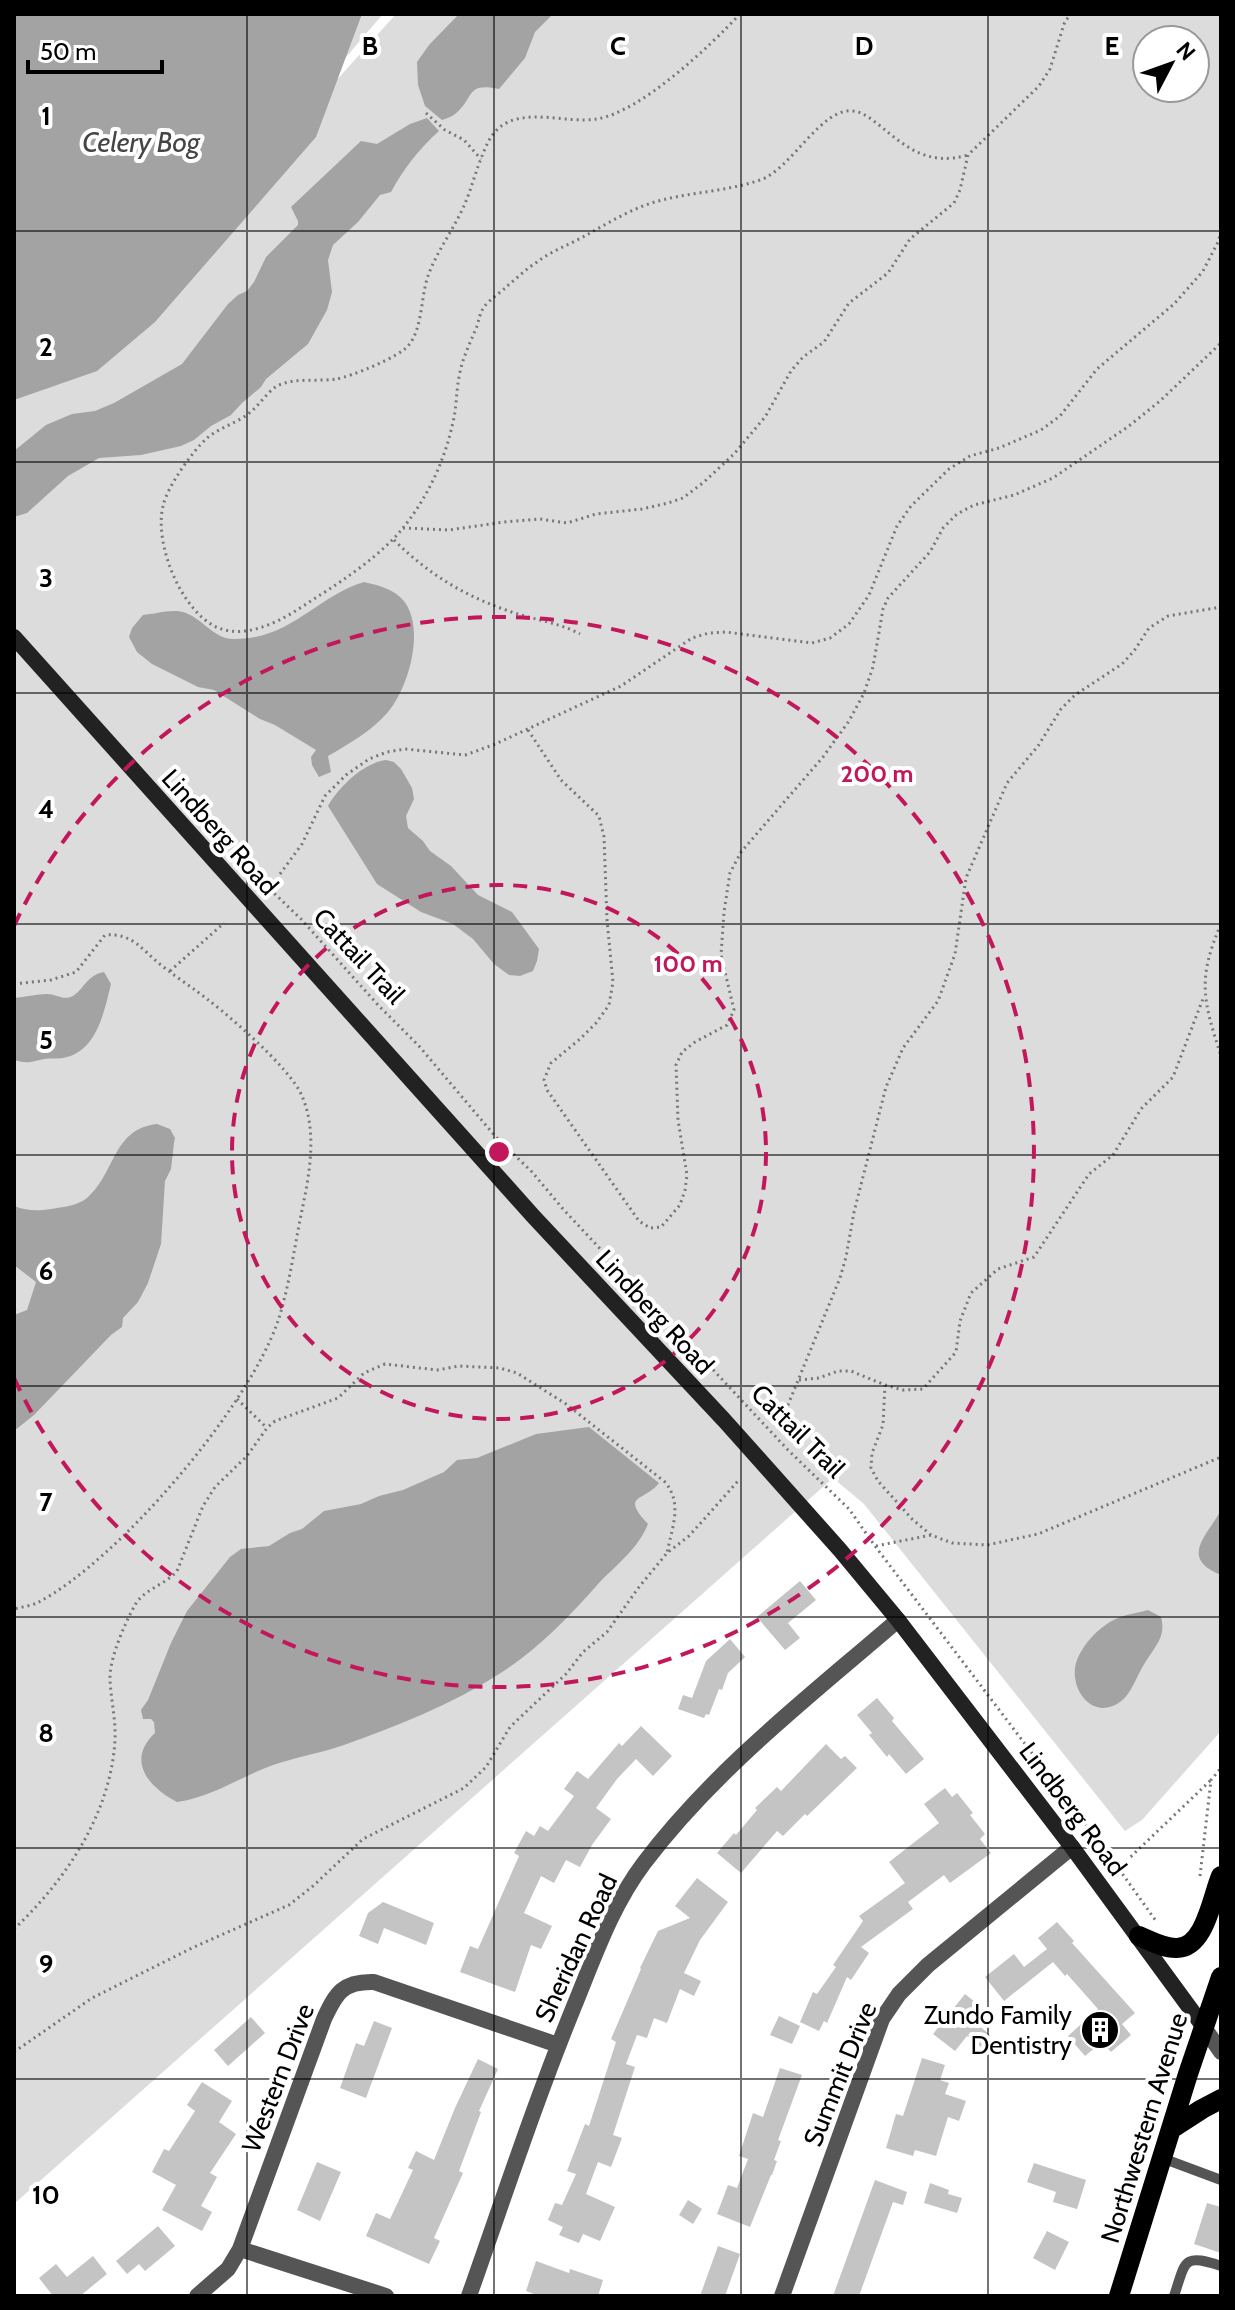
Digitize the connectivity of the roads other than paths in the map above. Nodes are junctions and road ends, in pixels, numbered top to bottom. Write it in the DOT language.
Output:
graph roads {
  1 [pos="14,637"];
  2 [pos="898,1620"];
  3 [pos="1072,1847"];
  4 [pos="1221,1876"];
  5 [pos="1139,1936"];
  6 [pos="1221,1977"];
  7 [pos="1203,2026"];
  8 [pos="558,2045"];
  9 [pos="1221,2052"];
  10 [pos="1221,2099"];
  11 [pos="1171,2129"];
  12 [pos="1162,2158"];
  13 [pos="1221,2180"];
  14 [pos="240,2249"];
  15 [pos="1221,2266"];
  16 [pos="197,2296"];
  17 [pos="386,2296"];
  18 [pos="469,2296"];
  19 [pos="782,2296"];
  20 [pos="1119,2296"];
  21 [pos="1174,2296"];
  1 -- 2 [label="main road, Lindberg Road"];
  2 -- 3 [label="main road, Lindberg Road"];
  2 -- 8 [label="street, Sheridan Road"];
  3 -- 5 [label="main road, Lindberg Road"];
  3 -- 19 [label="street, Summit Drive"];
  4 -- 5 [label="main road"];
  5 -- 7 [label="main road, Lindberg Road"];
  6 -- 7 [label="main road, Northwestern Avenue"];
  7 -- 9 [label="street, Lindberg Road"];
  7 -- 11 [label="main road, Northwestern Avenue"];
  8 -- 14 [label="street, Western Drive"];
  8 -- 18 [label="street, Sheridan Road"];
  10 -- 11 [label="main road"];
  11 -- 12 [label="main road, Northwestern Avenue"];
  12 -- 13 [label="lane"];
  12 -- 20 [label="main road, Northwestern Avenue"];
  14 -- 16 [label="street, Western Drive"];
  14 -- 17 [label="street"];
  15 -- 21 [label="lane"];
}
